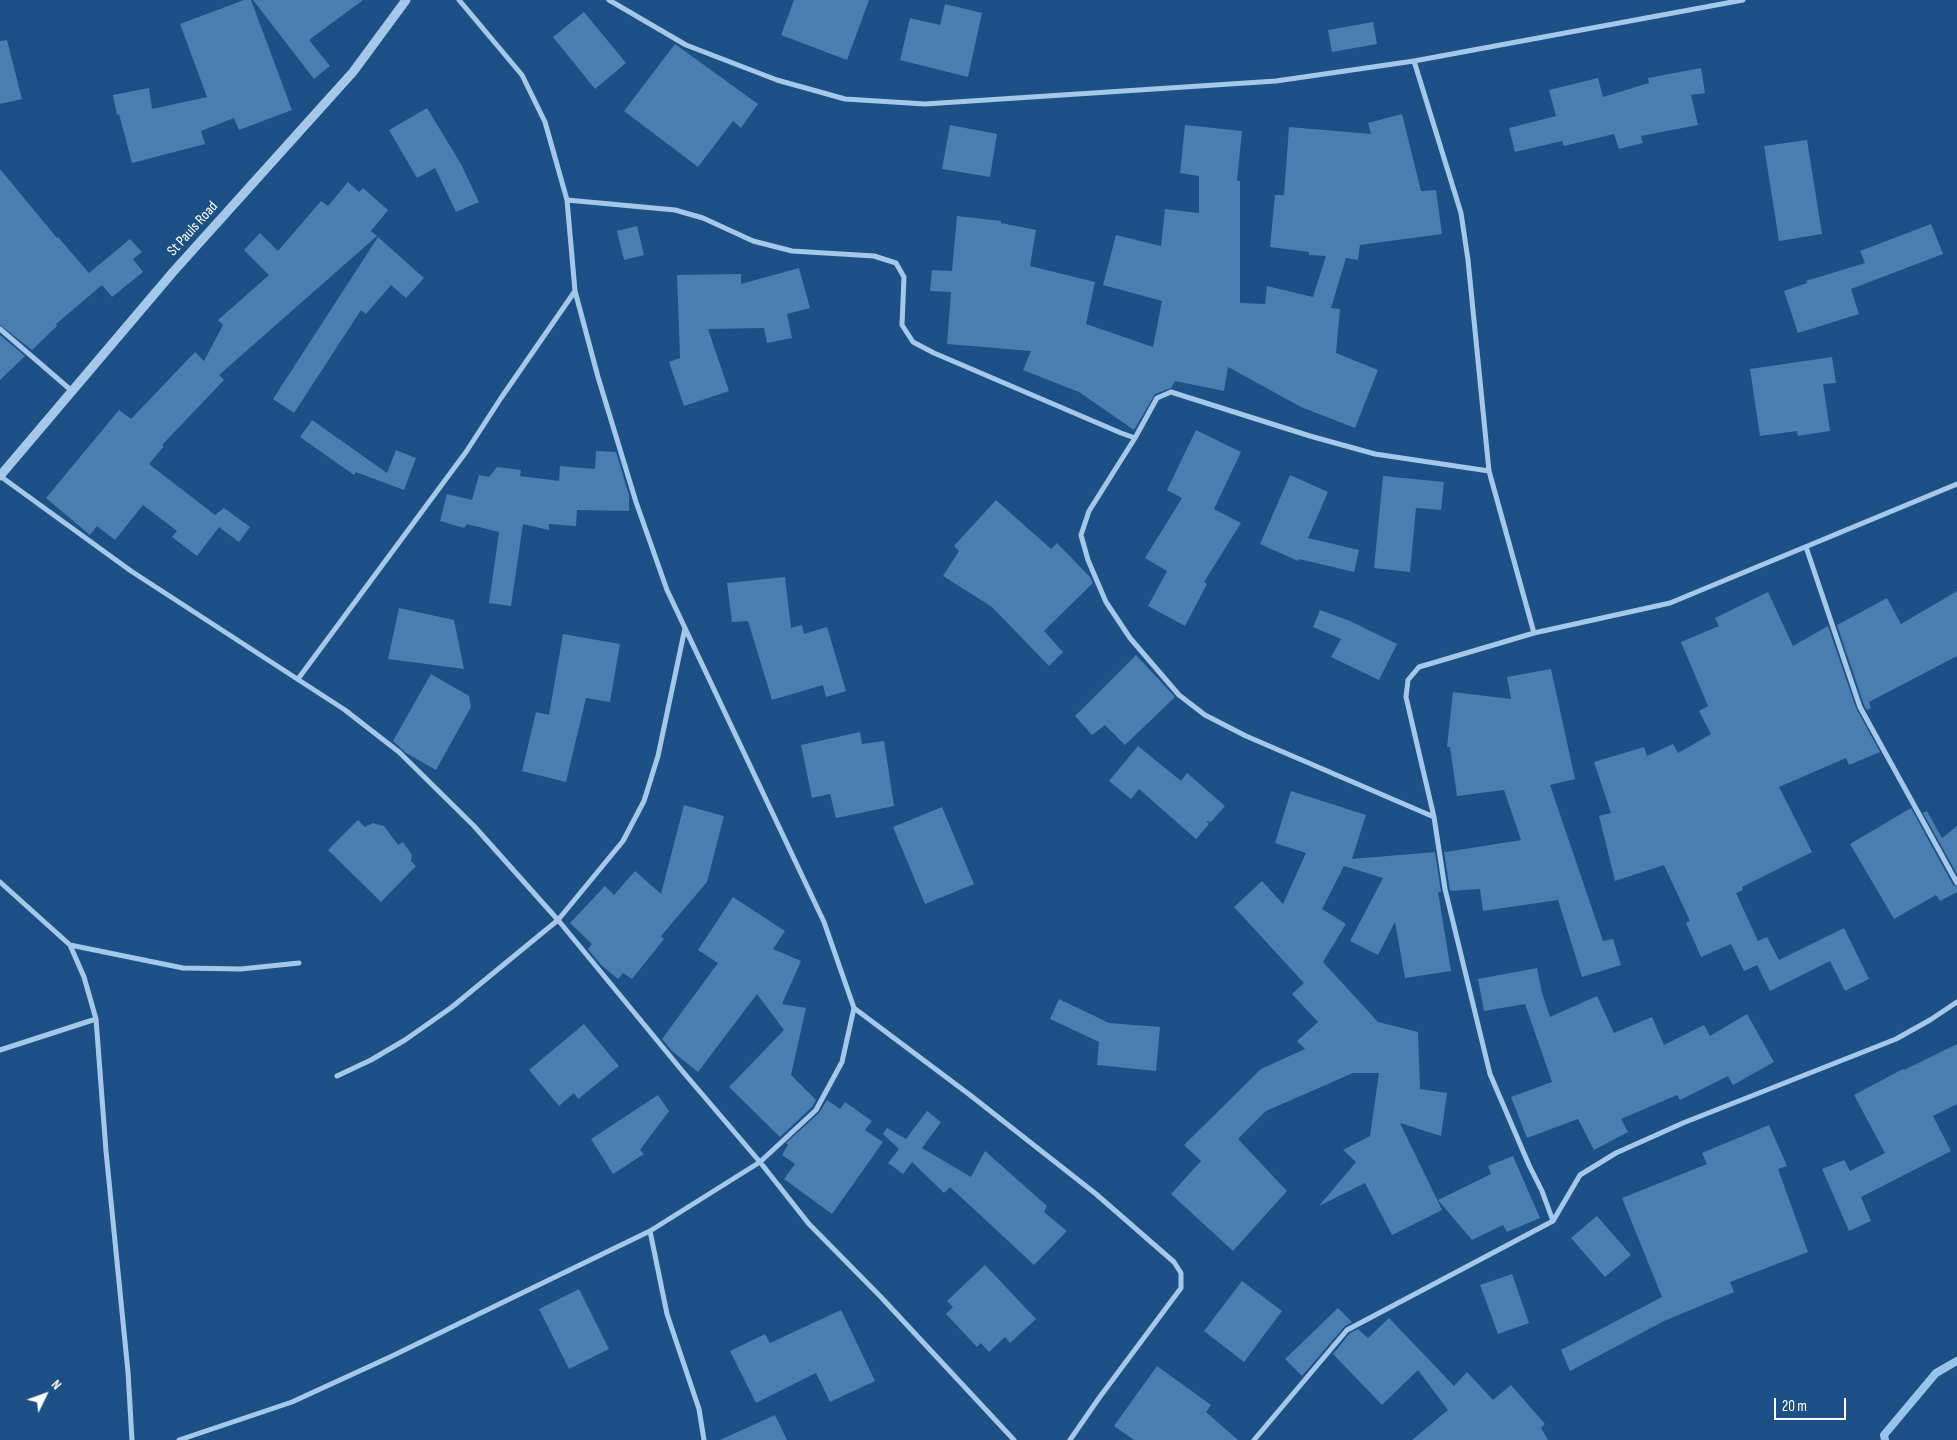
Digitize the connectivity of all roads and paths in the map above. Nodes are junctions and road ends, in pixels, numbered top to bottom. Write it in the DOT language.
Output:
graph roads {
  1 [pos="406,0"];
  2 [pos="459,0"];
  3 [pos="609,0"];
  4 [pos="1743,0"];
  5 [pos="1414,61"];
  6 [pos="567,200"];
  7 [pos="575,292"];
  8 [pos="0,329"];
  9 [pos="72,391"];
  10 [pos="1135,438"];
  11 [pos="1489,471"];
  12 [pos="0,476"];
  13 [pos="1957,484"];
  14 [pos="1806,547"];
  15 [pos="685,628"];
  16 [pos="1534,633"];
  17 [pos="298,679"];
  18 [pos="1434,817"];
  19 [pos="0,882"];
  20 [pos="1957,883"];
  21 [pos="558,920"];
  22 [pos="70,945"];
  23 [pos="299,963"];
  24 [pos="1957,1002"];
  25 [pos="854,1008"];
  26 [pos="96,1019"];
  27 [pos="0,1050"];
  28 [pos="337,1076"];
  29 [pos="760,1162"];
  30 [pos="1553,1221"];
  31 [pos="650,1231"];
  32 [pos="132,1440"];
  33 [pos="179,1440"];
  34 [pos="704,1440"];
  35 [pos="1014,1440"];
  36 [pos="1070,1440"];
  37 [pos="1254,1440"];
  1 -- 9 [label="street, St Pauls Road"];
  2 -- 6 [label="street"];
  3 -- 5 [label="street"];
  4 -- 5 [label="street"];
  5 -- 11 [label="street"];
  6 -- 7 [label="street"];
  6 -- 10 [label="street"];
  7 -- 15 [label="street"];
  7 -- 17 [label="street"];
  8 -- 9 [label="street"];
  9 -- 12 [label="street, St Pauls Road"];
  10 -- 11 [label="street"];
  10 -- 18 [label="street"];
  11 -- 16 [label="street"];
  12 -- 17 [label="street"];
  13 -- 14 [label="street"];
  14 -- 16 [label="street"];
  14 -- 20 [label="street"];
  15 -- 21 [label="street"];
  15 -- 25 [label="street"];
  16 -- 18 [label="street"];
  17 -- 21 [label="street"];
  18 -- 30 [label="street"];
  19 -- 22 [label="street"];
  21 -- 28 [label="street"];
  21 -- 29 [label="street"];
  22 -- 23 [label="street"];
  22 -- 26 [label="street"];
  24 -- 30 [label="street"];
  25 -- 29 [label="street"];
  25 -- 36 [label="street"];
  26 -- 27 [label="street"];
  26 -- 32 [label="street"];
  29 -- 31 [label="street"];
  29 -- 35 [label="street"];
  30 -- 37 [label="street"];
  31 -- 33 [label="street"];
  31 -- 34 [label="street"];
}
